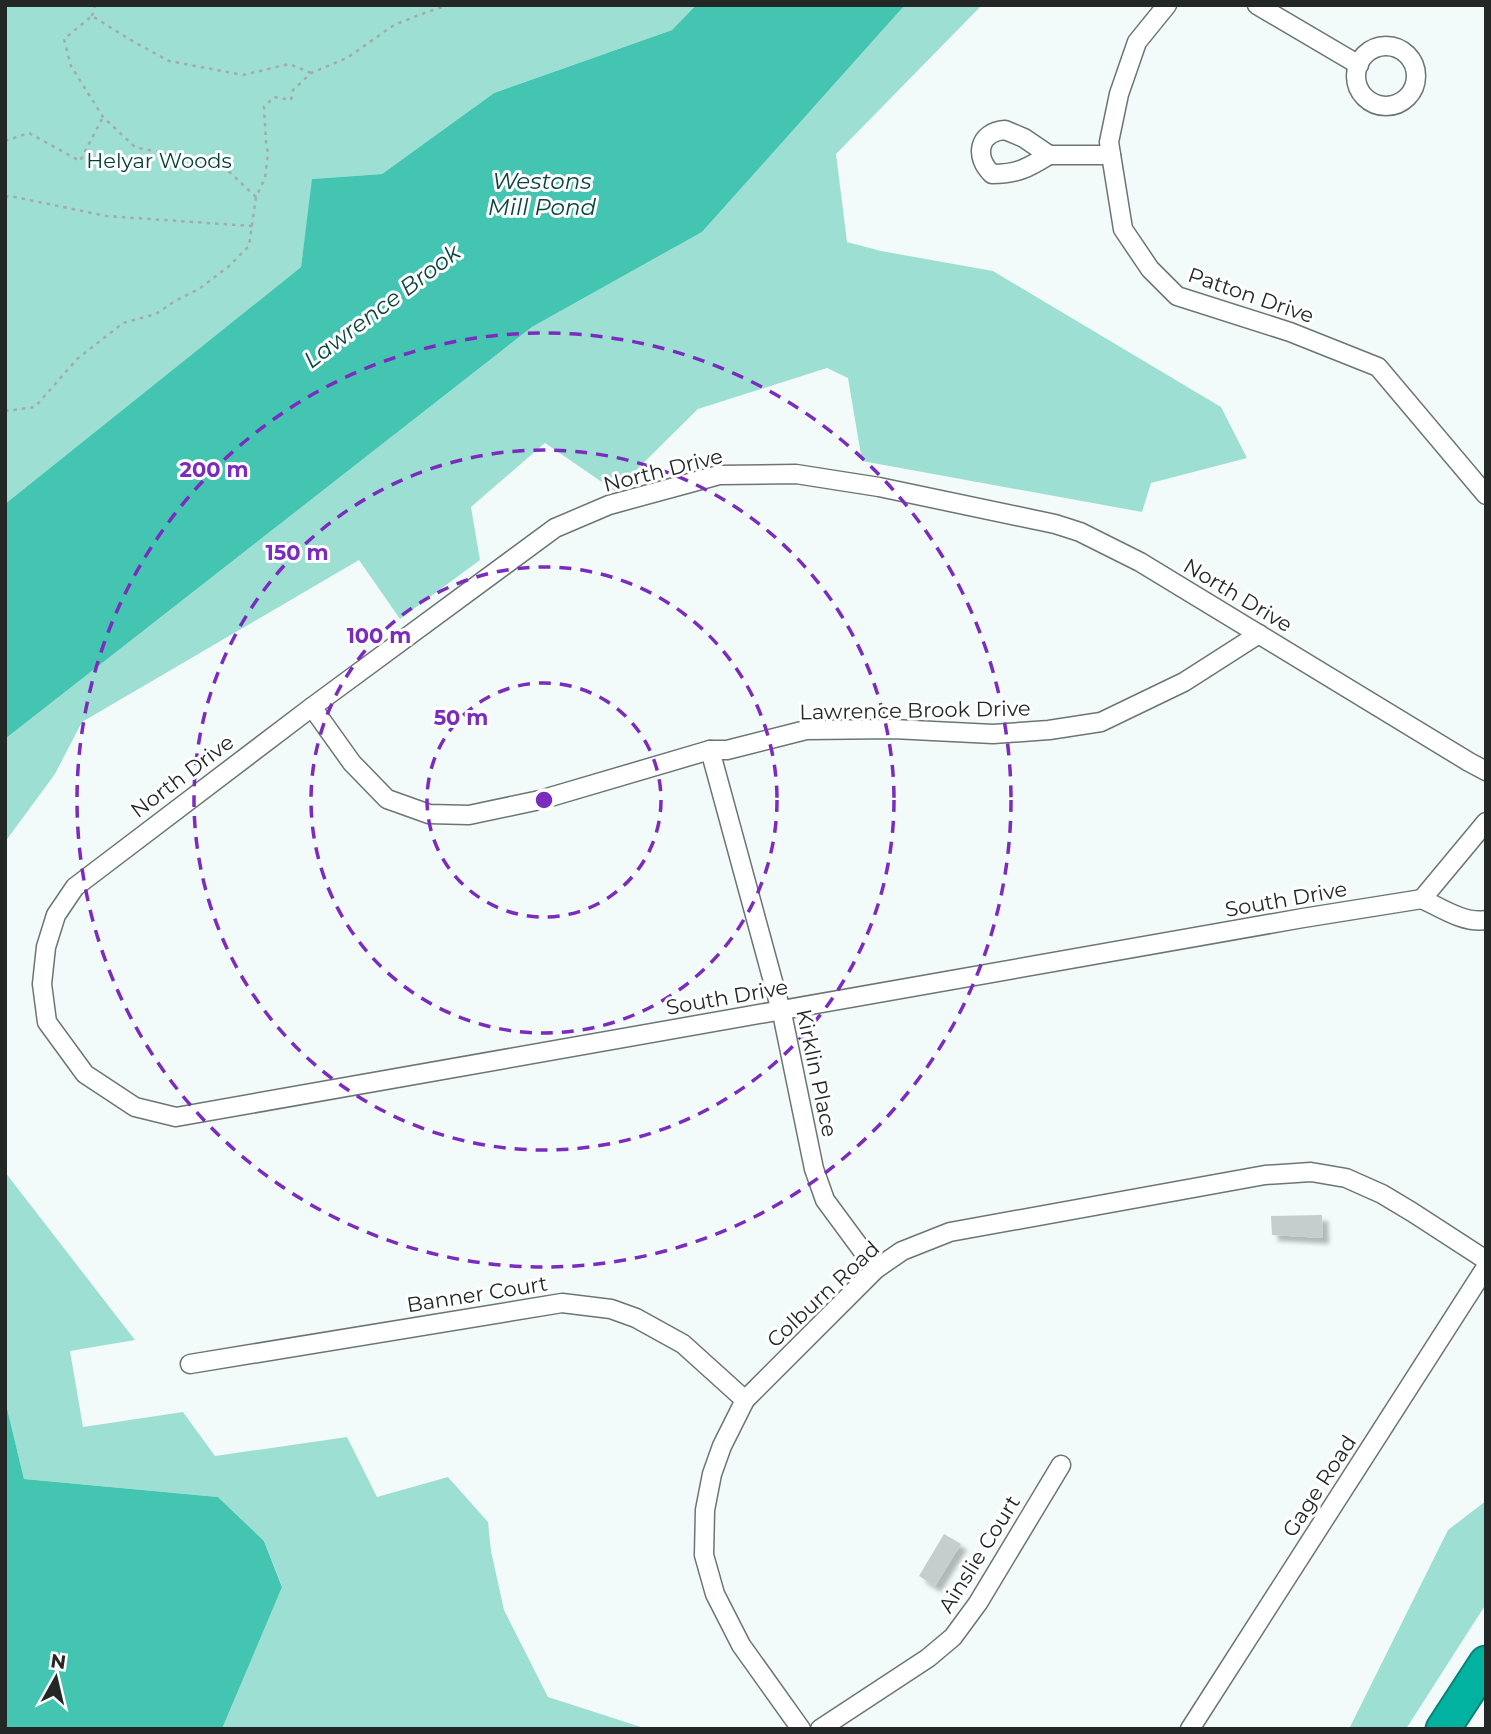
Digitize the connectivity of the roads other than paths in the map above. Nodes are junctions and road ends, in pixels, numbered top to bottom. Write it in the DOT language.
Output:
graph roads {
  1 [pos="1167,5"];
  2 [pos="1257,5"];
  3 [pos="1359,65"];
  4 [pos="1049,155"];
  5 [pos="1111,155"];
  6 [pos="1486,495"];
  7 [pos="1259,634"];
  8 [pos="312,707"];
  9 [pos="710,750"];
  10 [pos="1486,771"];
  11 [pos="1486,822"];
  12 [pos="1422,899"];
  13 [pos="1486,920"];
  14 [pos="781,1010"];
  15 [pos="65,1045"];
  16 [pos="1486,1260"];
  17 [pos="1486,1268"];
  18 [pos="876,1269"];
  19 [pos="190,1364"];
  20 [pos="745,1400"];
  21 [pos="1061,1465"];
  22 [pos="1486,1663"];
  23 [pos="801,1729"];
  24 [pos="820,1729"];
  25 [pos="1190,1729"];
  26 [pos="1443,1729"];
  1 -- 5 [label="street, Patton Drive"];
  2 -- 3 [label="street"];
  4 -- 5 [label="street"];
  5 -- 6 [label="street, Patton Drive"];
  7 -- 8 [label="street, North Drive"];
  7 -- 9 [label="street, Lawrence Brook Drive"];
  7 -- 10 [label="street, North Drive"];
  8 -- 9 [label="street, Lawrence Brook Drive"];
  8 -- 15 [label="street, North Drive"];
  9 -- 14 [label="street, Kirklin Place"];
  11 -- 12 [label="street"];
  12 -- 13 [label="street"];
  12 -- 14 [label="street, South Drive"];
  14 -- 15 [label="street, South Drive"];
  14 -- 18 [label="street, Kirklin Place"];
  16 -- 18 [label="street, Colburn Road"];
  17 -- 25 [label="street, Gage Road"];
  18 -- 20 [label="street, Colburn Road"];
  19 -- 20 [label="street, Banner Court"];
  20 -- 23 [label="street, Colburn Road"];
  21 -- 24 [label="street, Ainslie Court"];
  22 -- 26 [label="highway"];
}
